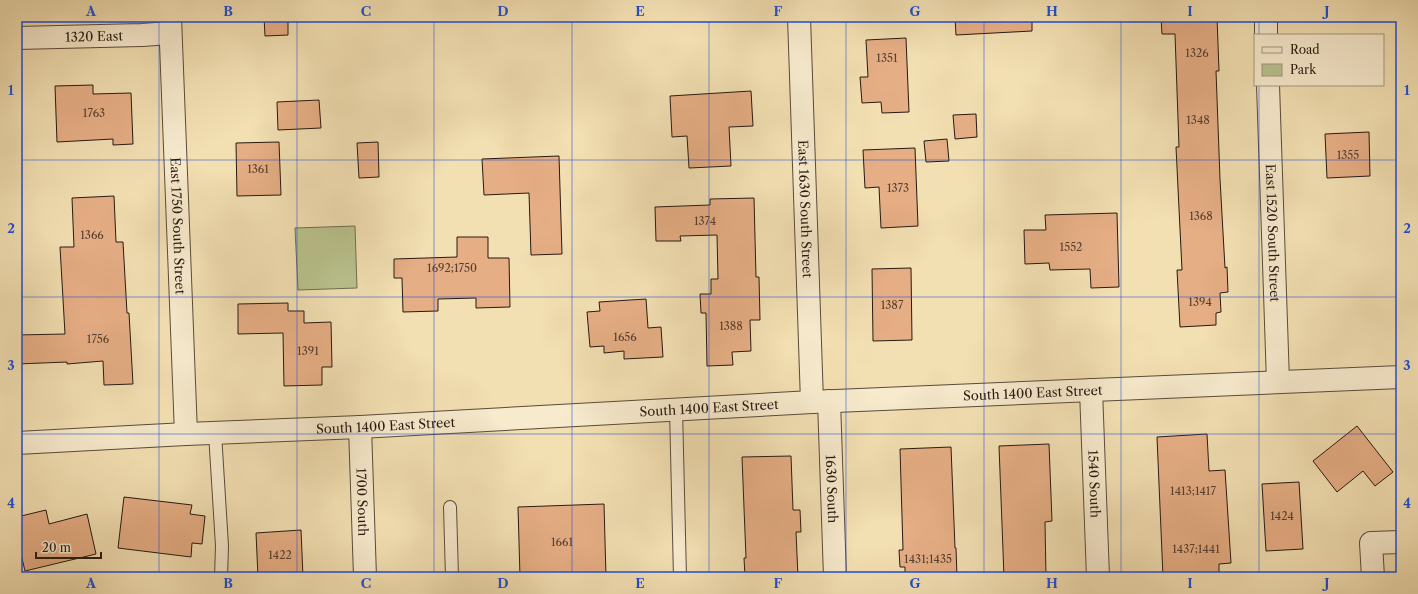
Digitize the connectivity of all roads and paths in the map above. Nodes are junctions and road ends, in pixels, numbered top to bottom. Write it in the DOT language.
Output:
graph roads {
  1 [pos="799,17"];
  2 [pos="1266,17"];
  3 [pos="170,25"];
  4 [pos="1266,34"];
  5 [pos="17,38"];
  6 [pos="1268,86"];
  7 [pos="1401,377"];
  8 [pos="1278,382"];
  9 [pos="1091,390"];
  10 [pos="821,401"];
  11 [pos="676,409"];
  12 [pos="360,427"];
  13 [pos="215,433"];
  14 [pos="186,434"];
  15 [pos="17,443"];
  16 [pos="450,508"];
  17 [pos="1401,542"];
  18 [pos="221,577"];
  19 [pos="365,577"];
  20 [pos="452,577"];
  21 [pos="680,577"];
  22 [pos="835,577"];
  23 [pos="1098,577"];
  24 [pos="1373,577"];
  1 -- 10 [label="street, East 1630 South Street"];
  2 -- 4 [label="street"];
  3 -- 5 [label="street, 1320 East"];
  3 -- 14 [label="street, East 1750 South Street"];
  6 -- 8 [label="street, East 1520 South Street"];
  7 -- 8 [label="street, South 1400 East Street"];
  8 -- 9 [label="street, South 1400 East Street"];
  9 -- 10 [label="street, South 1400 East Street"];
  9 -- 23 [label="street, 1540 South"];
  10 -- 11 [label="street, South 1400 East Street"];
  10 -- 22 [label="street, 1630 South"];
  11 -- 12 [label="street, South 1400 East Street"];
  11 -- 21 [label="lane"];
  12 -- 13 [label="street, South 1400 East Street"];
  12 -- 19 [label="street, 1700 South"];
  13 -- 14 [label="street, South 1400 East Street"];
  13 -- 18 [label="lane"];
  14 -- 15 [label="street, South 1400 East Street"];
  16 -- 20 [label="lane"];
  17 -- 24 [label="street"];
}
